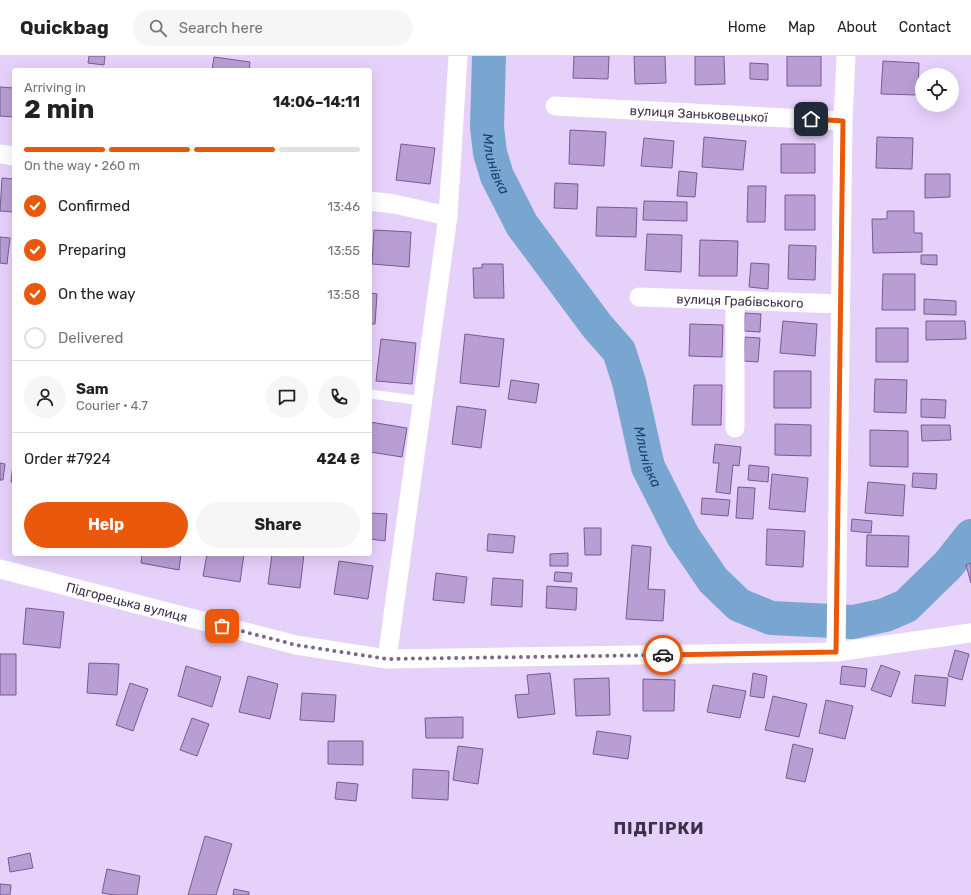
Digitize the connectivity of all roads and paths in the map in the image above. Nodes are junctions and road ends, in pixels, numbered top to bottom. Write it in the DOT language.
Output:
graph roads {
  1 [pos="458,56"];
  2 [pos="846,56"];
  3 [pos="555,106"];
  4 [pos="843,121"];
  5 [pos="0,154"];
  6 [pos="12,156"];
  7 [pos="372,201"];
  8 [pos="448,216"];
  9 [pos="639,297"];
  10 [pos="735,300"];
  11 [pos="840,304"];
  12 [pos="372,394"];
  13 [pos="423,401"];
  14 [pos="735,428"];
  15 [pos="0,569"];
  16 [pos="971,633"];
  17 [pos="836,645"];
  18 [pos="387,659"];
  1 -- 8 [label="street"];
  2 -- 4 [label="street"];
  3 -- 4 [label="street, вулиця Заньковецької"];
  4 -- 11 [label="street"];
  5 -- 6 [label="street"];
  7 -- 8 [label="street"];
  8 -- 13 [label="street"];
  9 -- 10 [label="street, вулиця Грабівського"];
  10 -- 11 [label="street, вулиця Грабівського"];
  10 -- 14 [label="street"];
  11 -- 17 [label="street"];
  12 -- 13 [label="lane"];
  13 -- 18 [label="street"];
  15 -- 18 [label="street, Підгорецька вулиця"];
  16 -- 17 [label="street, Підгорецька вулиця"];
  17 -- 18 [label="street, Підгорецька вулиця"];
}
